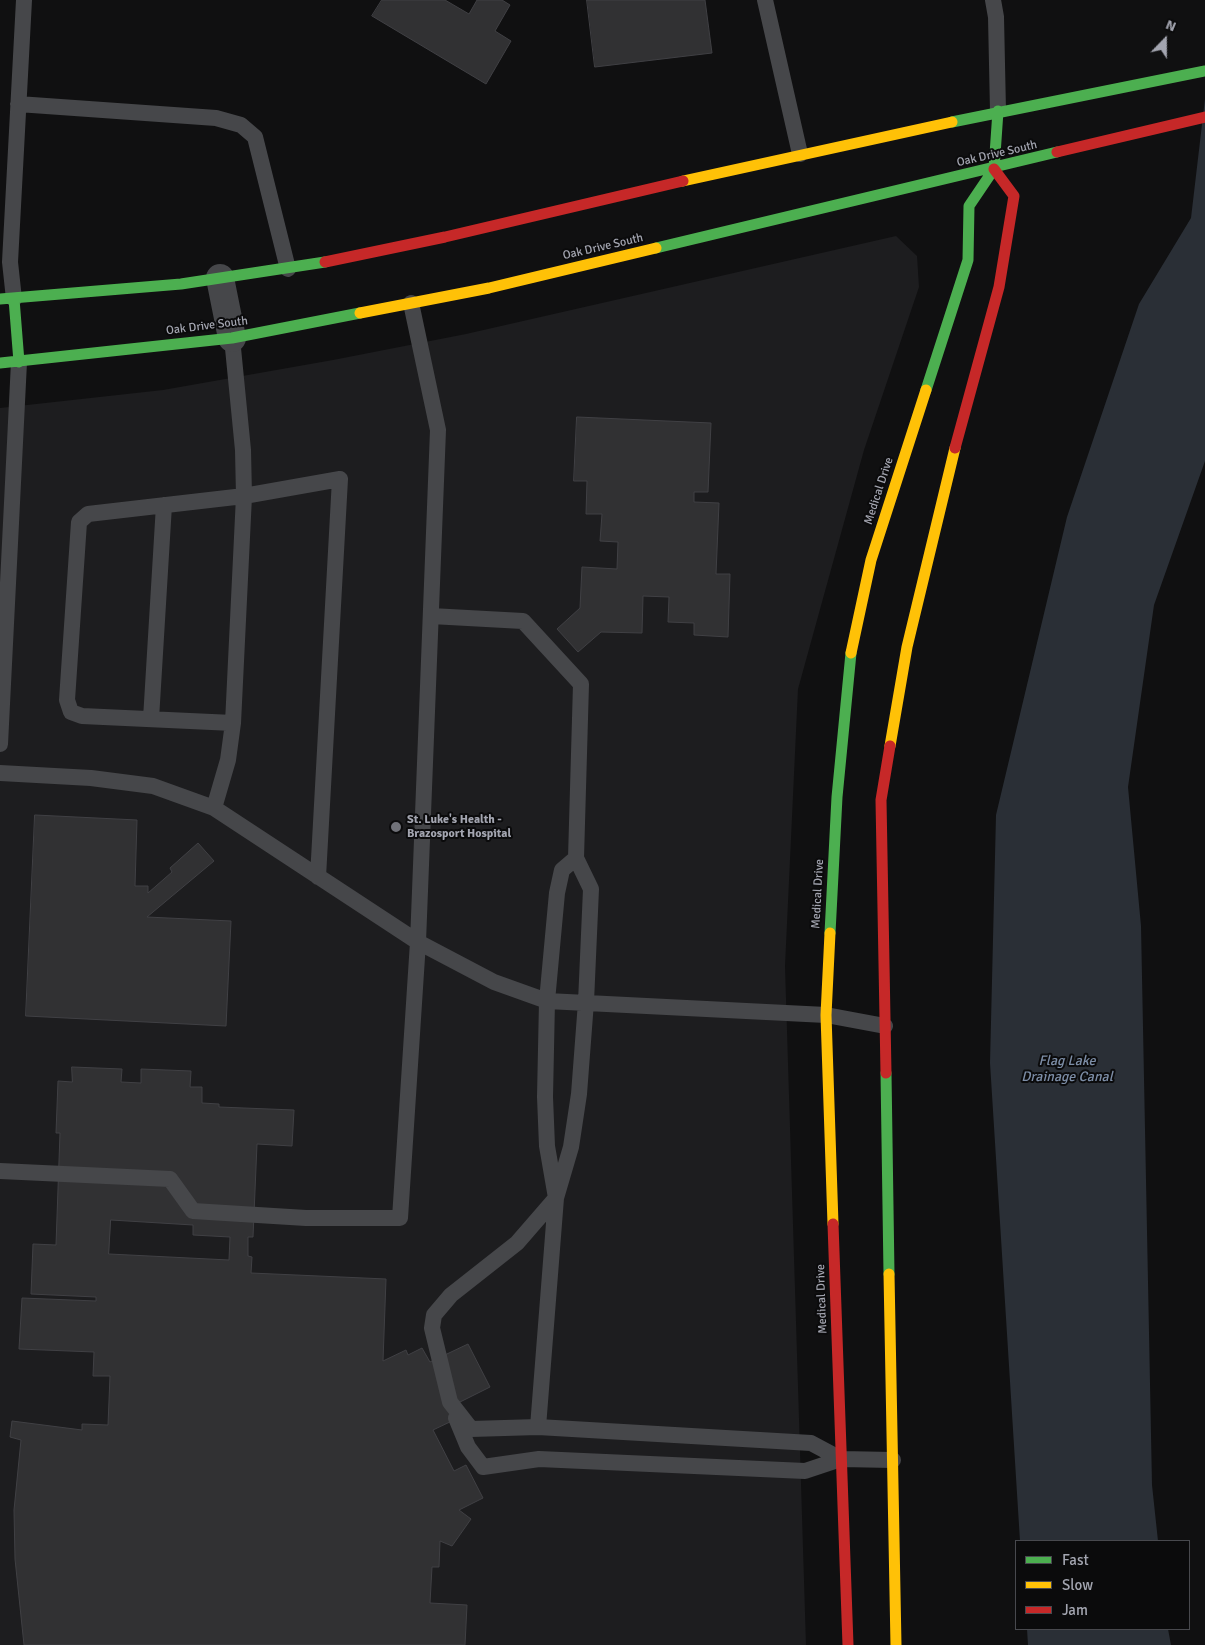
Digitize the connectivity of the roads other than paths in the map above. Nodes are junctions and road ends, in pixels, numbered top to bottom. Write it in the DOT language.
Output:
graph roads {
  1 [pos="24,0"];
  2 [pos="765,0"];
  3 [pos="992,0"];
  4 [pos="1205,71"];
  5 [pos="18,104"];
  6 [pos="998,111"];
  7 [pos="1205,117"];
  8 [pos="800,154"];
  9 [pos="994,168"];
  10 [pos="288,269"];
  11 [pos="220,278"];
  12 [pos="7,299"];
  13 [pos="411,303"];
  14 [pos="232,338"];
  15 [pos="20,362"];
  16 [pos="0,363"];
  17 [pos="244,496"];
  18 [pos="164,505"];
  19 [pos="431,616"];
  20 [pos="151,719"];
  21 [pos="233,723"];
  22 [pos="0,744"];
  23 [pos="0,772"];
  24 [pos="214,808"];
  25 [pos="576,858"];
  26 [pos="318,877"];
  27 [pos="418,942"];
  28 [pos="547,1000"];
  29 [pos="586,1002"];
  30 [pos="826,1015"];
  31 [pos="885,1026"];
  32 [pos="0,1171"];
  33 [pos="556,1198"];
  34 [pos="450,1402"];
  35 [pos="538,1427"];
  36 [pos="840,1460"];
  37 [pos="893,1460"];
  38 [pos="848,1645"];
  39 [pos="896,1645"];
  1 -- 5 [label="lane"];
  2 -- 8 [label="lane"];
  3 -- 6 [label="lane"];
  4 -- 6 [label="street"];
  5 -- 10 [label="lane"];
  5 -- 12 [label="lane"];
  6 -- 8 [label="street"];
  6 -- 9 [label="street, Medical Drive"];
  7 -- 9 [label="street, Oak Drive South"];
  8 -- 10 [label="street"];
  9 -- 13 [label="street, Oak Drive South"];
  9 -- 30 [label="street, Medical Drive"];
  9 -- 31 [label="street"];
  10 -- 11 [label="street"];
  11 -- 12 [label="street"];
  11 -- 14 [label="street"];
  12 -- 15 [label="street"];
  13 -- 14 [label="street, Oak Drive South"];
  13 -- 19 [label="lane"];
  14 -- 15 [label="street, Oak Drive South"];
  14 -- 17 [label="lane"];
  15 -- 16 [label="street, Oak Drive South"];
  15 -- 22 [label="lane"];
  17 -- 18 [label="lane"];
  17 -- 21 [label="lane"];
  17 -- 26 [label="lane"];
  18 -- 20 [label="lane"];
  18 -- 20 [label="lane"];
  19 -- 25 [label="lane"];
  19 -- 27 [label="lane"];
  20 -- 21 [label="lane"];
  21 -- 24 [label="lane"];
  23 -- 24 [label="lane"];
  24 -- 26 [label="lane"];
  25 -- 28 [label="lane"];
  25 -- 29 [label="lane"];
  26 -- 27 [label="lane"];
  27 -- 28 [label="lane"];
  27 -- 32 [label="lane"];
  28 -- 29 [label="lane"];
  28 -- 33 [label="lane"];
  29 -- 30 [label="lane"];
  29 -- 33 [label="lane"];
  30 -- 31 [label="lane"];
  30 -- 36 [label="street, Medical Drive"];
  31 -- 37 [label="street"];
  33 -- 34 [label="lane"];
  33 -- 35 [label="lane"];
  34 -- 35 [label="lane"];
  34 -- 36 [label="lane"];
  35 -- 36 [label="lane"];
  36 -- 37 [label="lane"];
  36 -- 38 [label="street, Medical Drive"];
  37 -- 39 [label="street"];
}
